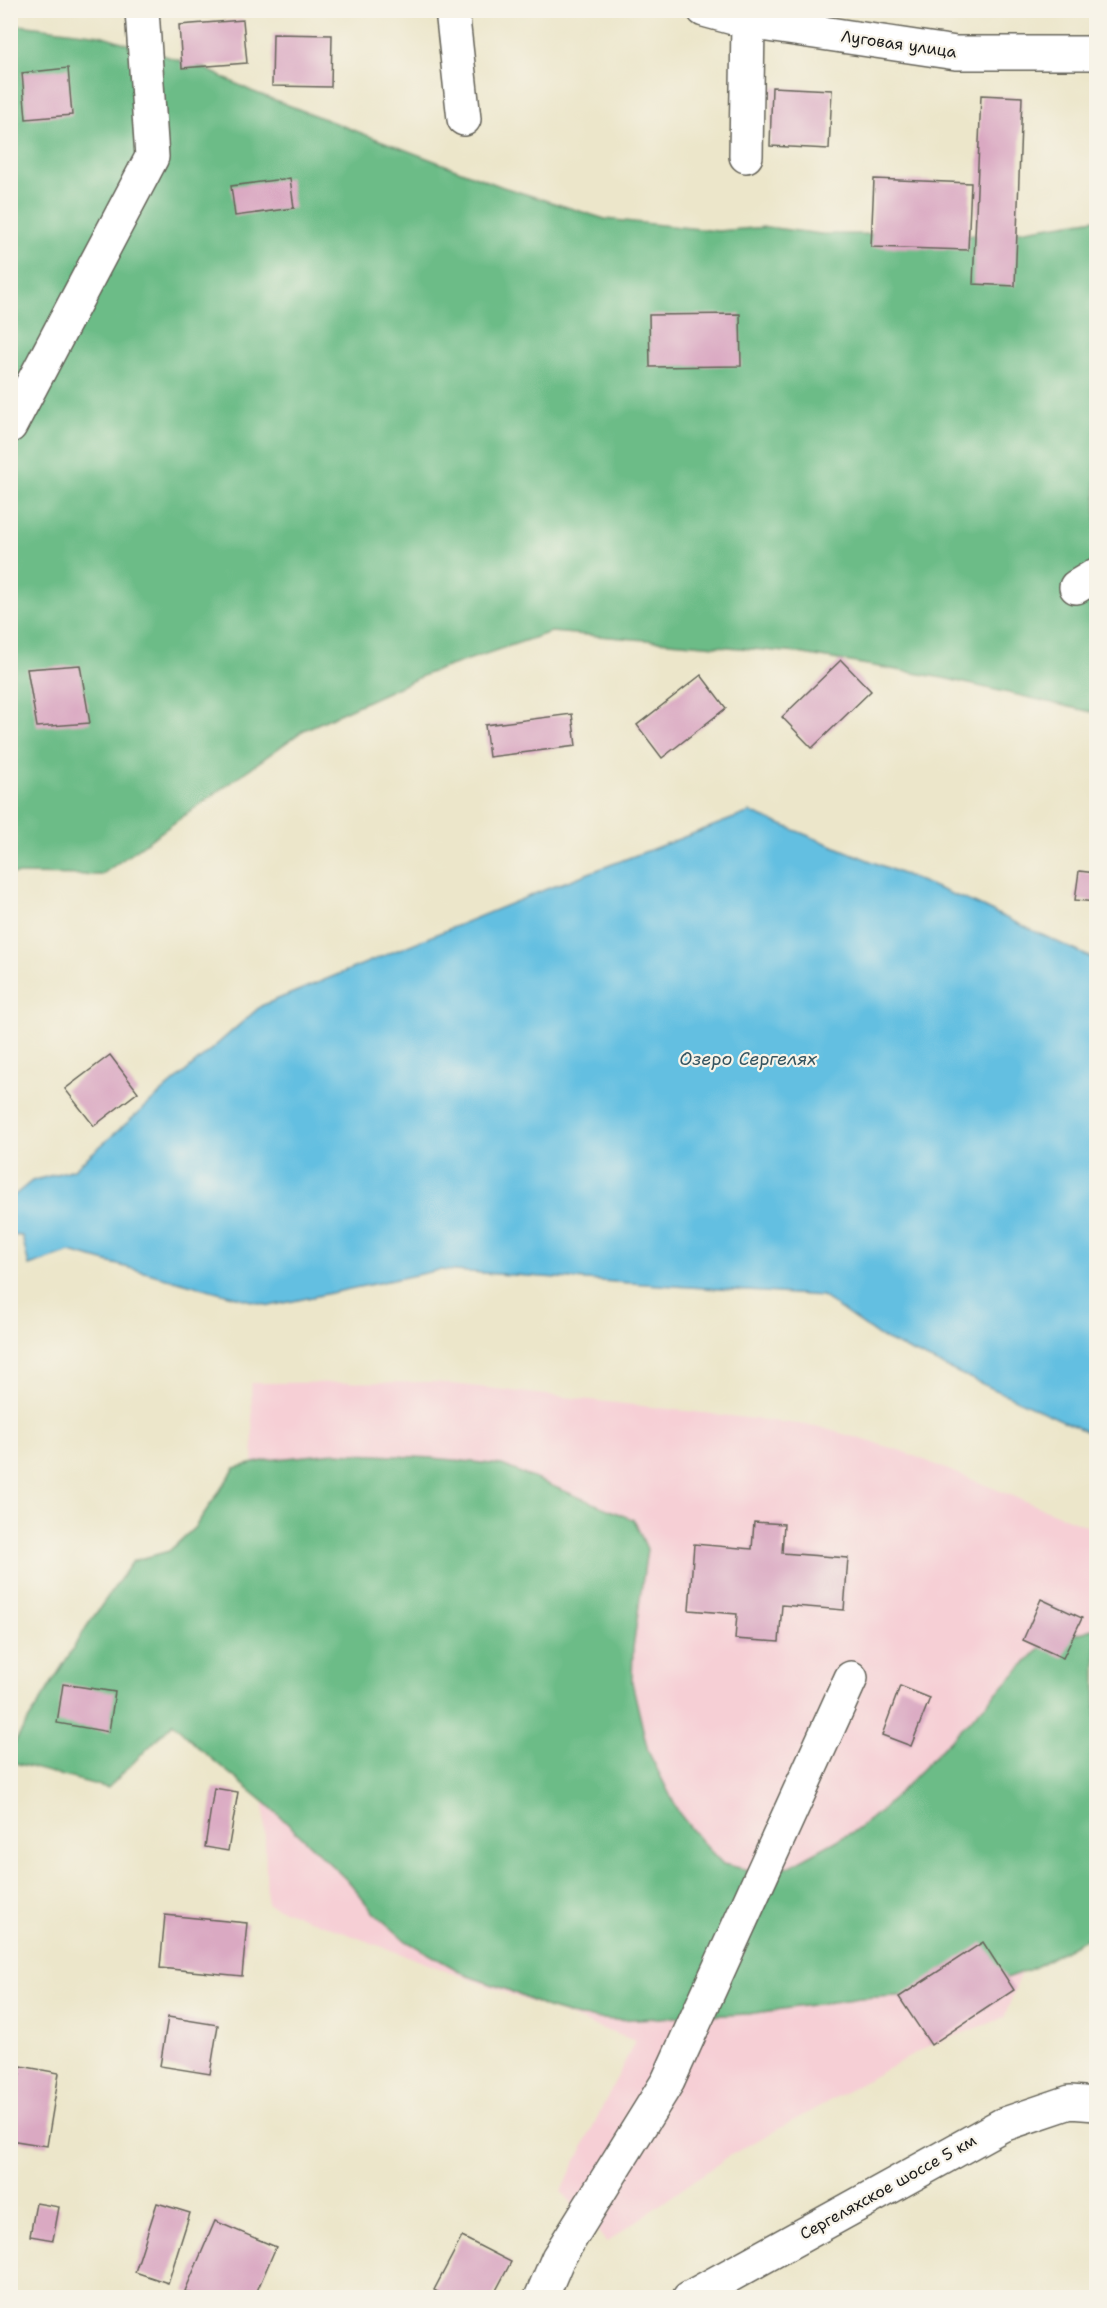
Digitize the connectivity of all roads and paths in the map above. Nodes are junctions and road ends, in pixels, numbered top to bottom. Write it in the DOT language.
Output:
graph roads {
  1 [pos="142,10"];
  2 [pos="452,10"];
  3 [pos="704,10"];
  4 [pos="748,22"];
  5 [pos="1096,53"];
  6 [pos="464,119"];
  7 [pos="746,156"];
  8 [pos="10,426"];
  9 [pos="850,1678"];
  10 [pos="1096,2104"];
  11 [pos="541,2298"];
  12 [pos="689,2298"];
  1 -- 8 [label="street"];
  2 -- 6 [label="street"];
  3 -- 4 [label="street, Луговая улица"];
  4 -- 5 [label="street, Луговая улица"];
  4 -- 7 [label="street"];
  9 -- 11 [label="street"];
  10 -- 12 [label="street, Сергеляхское шоссе 5 км"];
}
